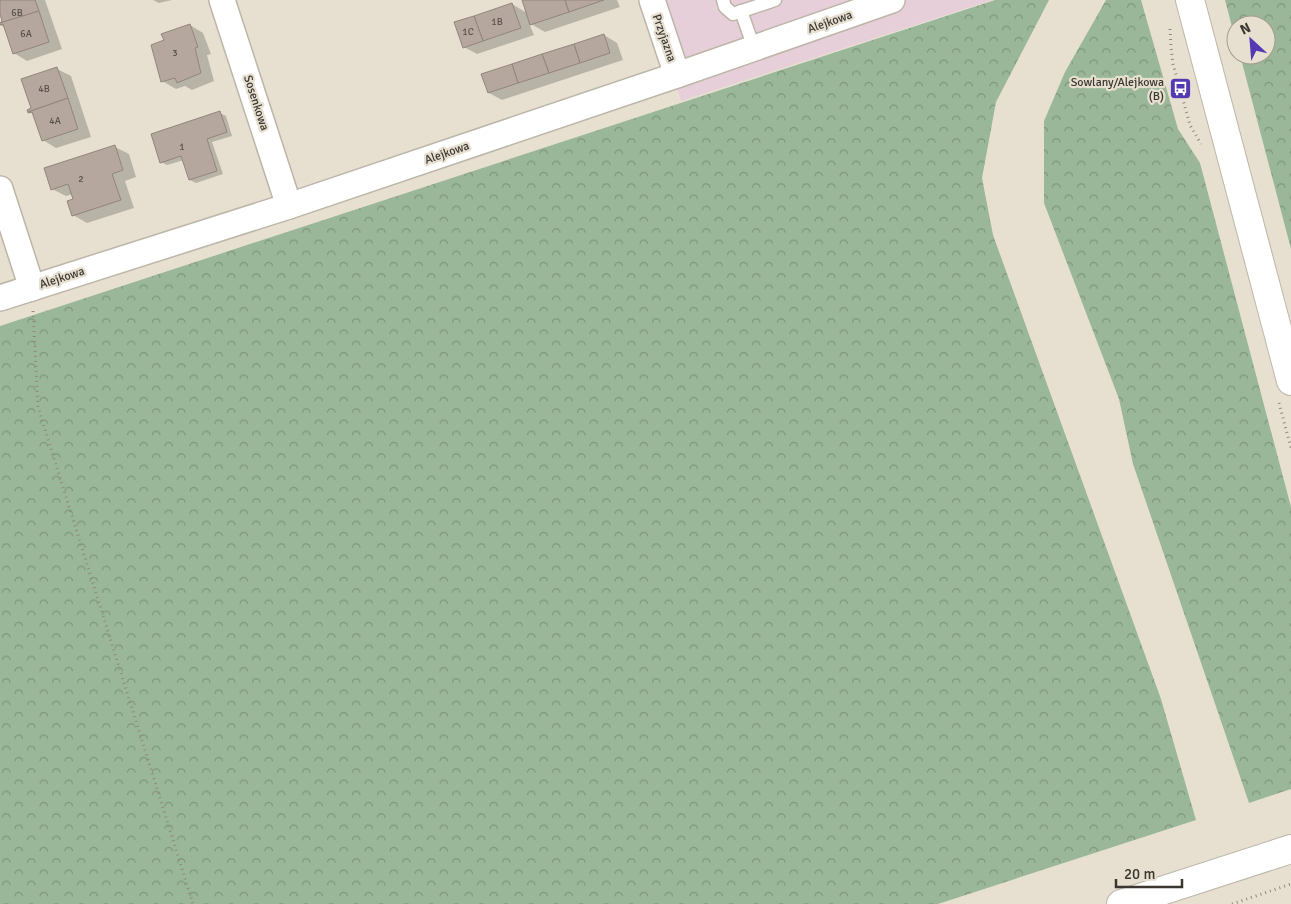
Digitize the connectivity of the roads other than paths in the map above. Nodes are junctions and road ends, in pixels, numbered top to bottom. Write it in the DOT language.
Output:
graph roads {
  1 [pos="222,0"];
  2 [pos="652,0"];
  3 [pos="723,0"];
  4 [pos="774,0"];
  5 [pos="892,0"];
  6 [pos="1190,0"];
  7 [pos="742,12"];
  8 [pos="754,48"];
  9 [pos="677,75"];
  10 [pos="0,189"];
  11 [pos="289,206"];
  12 [pos="32,288"];
  13 [pos="0,298"];
  14 [pos="1291,381"];
  15 [pos="1291,850"];
  16 [pos="1121,904"];
  1 -- 11 [label="street, Sosenkowa"];
  2 -- 9 [label="street, Przyjazna"];
  3 -- 7 [label="lane"];
  4 -- 7 [label="lane"];
  5 -- 8 [label="street, Alejkowa"];
  6 -- 14 [label="street"];
  7 -- 8 [label="lane"];
  8 -- 9 [label="street, Alejkowa"];
  9 -- 11 [label="street, Alejkowa"];
  10 -- 12 [label="street"];
  11 -- 12 [label="street, Alejkowa"];
  12 -- 13 [label="street, Alejkowa"];
  15 -- 16 [label="street"];
}
